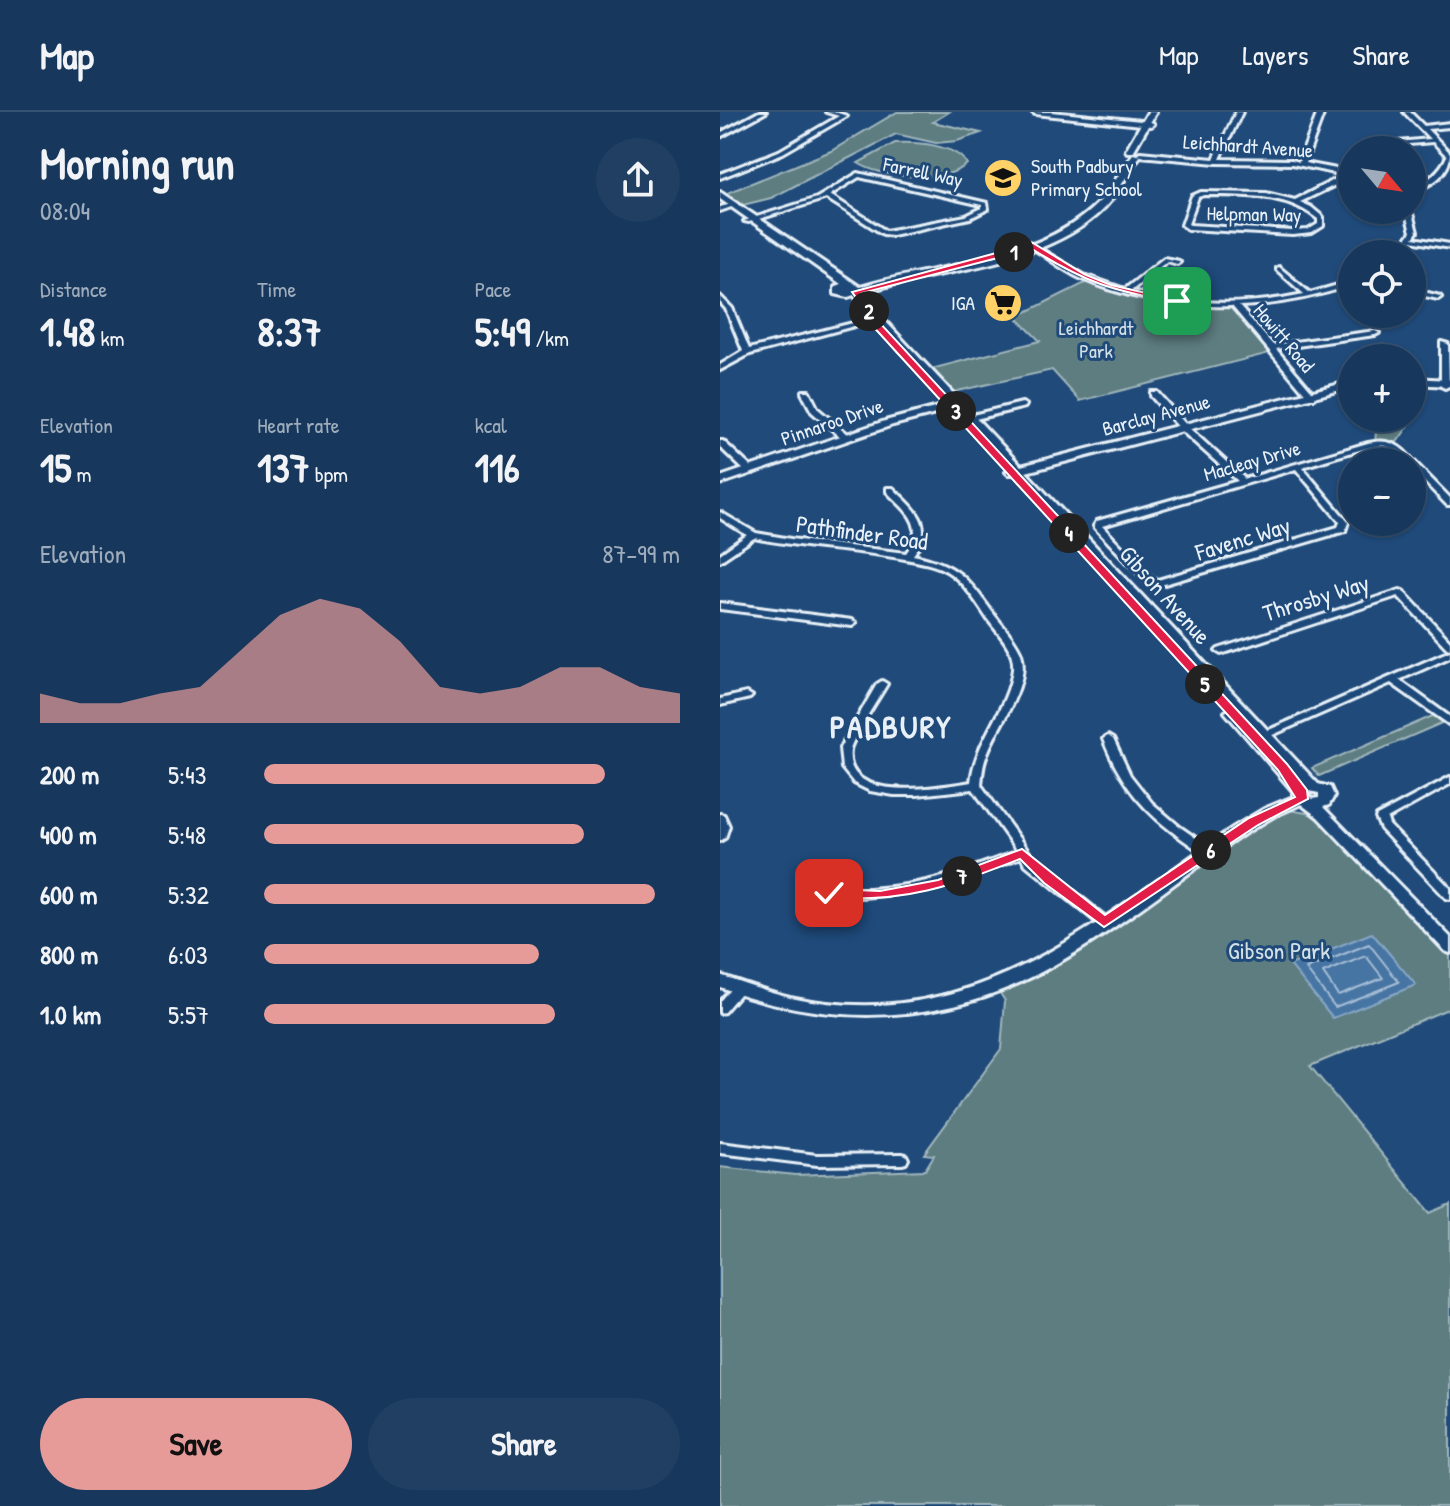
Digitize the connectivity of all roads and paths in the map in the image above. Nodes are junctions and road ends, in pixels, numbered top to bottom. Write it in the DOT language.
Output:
graph roads {
  1 [pos="763,112"];
  2 [pos="829,112"];
  3 [pos="1035,112"];
  4 [pos="1155,112"];
  5 [pos="1239,112"];
  6 [pos="1321,112"];
  7 [pos="1407,112"];
  8 [pos="1149,124"];
  9 [pos="1450,125"];
  10 [pos="1423,128"];
  11 [pos="720,135"];
  12 [pos="1434,140"];
  13 [pos="1426,141"];
  14 [pos="1135,153"];
  15 [pos="1216,161"];
  16 [pos="1302,163"];
  17 [pos="1338,172"];
  18 [pos="720,176"];
  19 [pos="1338,181"];
  20 [pos="1426,184"];
  21 [pos="826,195"];
  22 [pos="1297,201"];
  23 [pos="724,203"];
  24 [pos="750,220"];
  25 [pos="1414,224"];
  26 [pos="1410,239"];
  27 [pos="1031,245"];
  28 [pos="1450,246"];
  29 [pos="1177,262"];
  30 [pos="1279,269"];
  31 [pos="1338,287"];
  32 [pos="851,289"];
  33 [pos="1127,291"];
  34 [pos="1426,294"];
  35 [pos="1309,295"];
  36 [pos="1438,297"];
  37 [pos="720,298"];
  38 [pos="1234,304"];
  39 [pos="729,308"];
  40 [pos="720,310"];
  41 [pos="875,320"];
  42 [pos="1375,333"];
  43 [pos="1444,344"];
  44 [pos="1270,348"];
  45 [pos="747,352"];
  46 [pos="720,368"];
  47 [pos="1426,384"];
  48 [pos="1448,385"];
  49 [pos="1338,389"];
  50 [pos="806,393"];
  51 [pos="1154,394"];
  52 [pos="1310,395"];
  53 [pos="1022,405"];
  54 [pos="954,406"];
  55 [pos="967,419"];
  56 [pos="1186,428"];
  57 [pos="846,437"];
  58 [pos="720,443"];
  59 [pos="1364,448"];
  60 [pos="1399,448"];
  61 [pos="1338,455"];
  62 [pos="1297,466"];
  63 [pos="750,471"];
  64 [pos="1017,474"];
  65 [pos="1426,478"];
  66 [pos="720,481"];
  67 [pos="1244,482"];
  68 [pos="890,490"];
  69 [pos="1450,503"];
  70 [pos="720,514"];
  71 [pos="1098,526"];
  72 [pos="753,535"];
  73 [pos="907,557"];
  74 [pos="720,558"];
  75 [pos="720,606"];
  76 [pos="852,623"];
  77 [pos="1450,646"];
  78 [pos="1221,651"];
  79 [pos="1450,654"];
  80 [pos="1393,680"];
  81 [pos="882,684"];
  82 [pos="747,696"];
  83 [pos="720,702"];
  84 [pos="1450,722"];
  85 [pos="1261,737"];
  86 [pos="1108,739"];
  87 [pos="1450,780"];
  88 [pos="976,785"];
  89 [pos="1306,795"];
  90 [pos="720,817"];
  91 [pos="720,838"];
  92 [pos="1209,852"];
  93 [pos="1022,853"];
  94 [pos="829,893"];
  95 [pos="1450,895"];
  96 [pos="1104,922"];
  97 [pos="1450,932"];
  98 [pos="1450,947"];
  99 [pos="720,981"];
  100 [pos="737,989"];
  101 [pos="720,1009"];
  102 [pos="720,1148"];
  103 [pos="902,1159"];
  1 -- 11 [label="street"];
  2 -- 18 [label="street"];
  3 -- 8 [label="street"];
  4 -- 8 [label="street"];
  5 -- 15 [label="street"];
  6 -- 16 [label="street"];
  7 -- 10 [label="street"];
  8 -- 14 [label="street"];
  9 -- 10 [label="street"];
  10 -- 12 [label="street"];
  12 -- 13 [label="street"];
  12 -- 20 [label="street"];
  14 -- 15 [label="street, Leichhardt Avenue"];
  14 -- 27 [label="street"];
  15 -- 16 [label="street, Leichhardt Avenue"];
  16 -- 17 [label="street, Leichhardt Avenue"];
  19 -- 22 [label="street, Helpman Way"];
  21 -- 21 [label="street, Farrell Way"];
  21 -- 24 [label="street"];
  22 -- 22 [label="street, Helpman Way"];
  23 -- 24 [label="street, Gibson Avenue"];
  24 -- 32 [label="street, Gibson Avenue"];
  25 -- 26 [label="street"];
  26 -- 28 [label="street"];
  27 -- 32 [label="street"];
  27 -- 33 [label="street"];
  29 -- 33 [label="street"];
  30 -- 35 [label="street"];
  31 -- 35 [label="street"];
  32 -- 41 [label="street, Gibson Avenue"];
  33 -- 38 [label="street"];
  34 -- 36 [label="street"];
  35 -- 38 [label="street"];
  37 -- 39 [label="street"];
  38 -- 44 [label="street, Howitt Road"];
  39 -- 40 [label="street"];
  39 -- 45 [label="street"];
  41 -- 45 [label="street"];
  41 -- 54 [label="street, Gibson Avenue"];
  42 -- 44 [label="street"];
  43 -- 48 [label="street"];
  44 -- 52 [label="street, Howitt Road"];
  45 -- 46 [label="street"];
  47 -- 48 [label="street"];
  49 -- 52 [label="street, Barclay Avenue"];
  50 -- 57 [label="street"];
  51 -- 56 [label="street"];
  52 -- 56 [label="street, Barclay Avenue"];
  53 -- 55 [label="street"];
  54 -- 55 [label="street, Gibson Avenue"];
  54 -- 57 [label="street, Pinnaroo Drive"];
  55 -- 64 [label="street, Gibson Avenue"];
  56 -- 64 [label="street, Barclay Avenue"];
  56 -- 67 [label="street"];
  57 -- 63 [label="street, Pinnaroo Drive"];
  58 -- 63 [label="street"];
  59 -- 60 [label="street, Macleay Drive"];
  61 -- 62 [label="street, Macleay Drive"];
  62 -- 67 [label="street, Macleay Drive"];
  62 -- 71 [label="street, Favenc Way"];
  63 -- 66 [label="street, Pinnaroo Drive"];
  64 -- 85 [label="street, Gibson Avenue"];
  65 -- 69 [label="street, Macleay Drive"];
  67 -- 71 [label="street, Macleay Drive"];
  68 -- 73 [label="street"];
  70 -- 72 [label="street, Pathfinder Road"];
  72 -- 73 [label="street, Pathfinder Road"];
  72 -- 74 [label="street"];
  73 -- 88 [label="street, Pathfinder Road"];
  75 -- 76 [label="street"];
  77 -- 78 [label="street, Throsby Way"];
  79 -- 80 [label="street"];
  80 -- 84 [label="street"];
  80 -- 85 [label="street"];
  81 -- 88 [label="street"];
  82 -- 83 [label="street"];
  85 -- 89 [label="street, Gibson Avenue"];
  86 -- 92 [label="street"];
  87 -- 95 [label="street"];
  88 -- 93 [label="street"];
  89 -- 92 [label="street"];
  89 -- 97 [label="street"];
  89 -- 98 [label="street, Gibson Avenue"];
  90 -- 91 [label="street"];
  92 -- 96 [label="street"];
  93 -- 94 [label="street"];
  93 -- 96 [label="street"];
  96 -- 100 [label="street"];
  99 -- 100 [label="street"];
  100 -- 101 [label="street"];
  102 -- 103 [label="street"];
}
